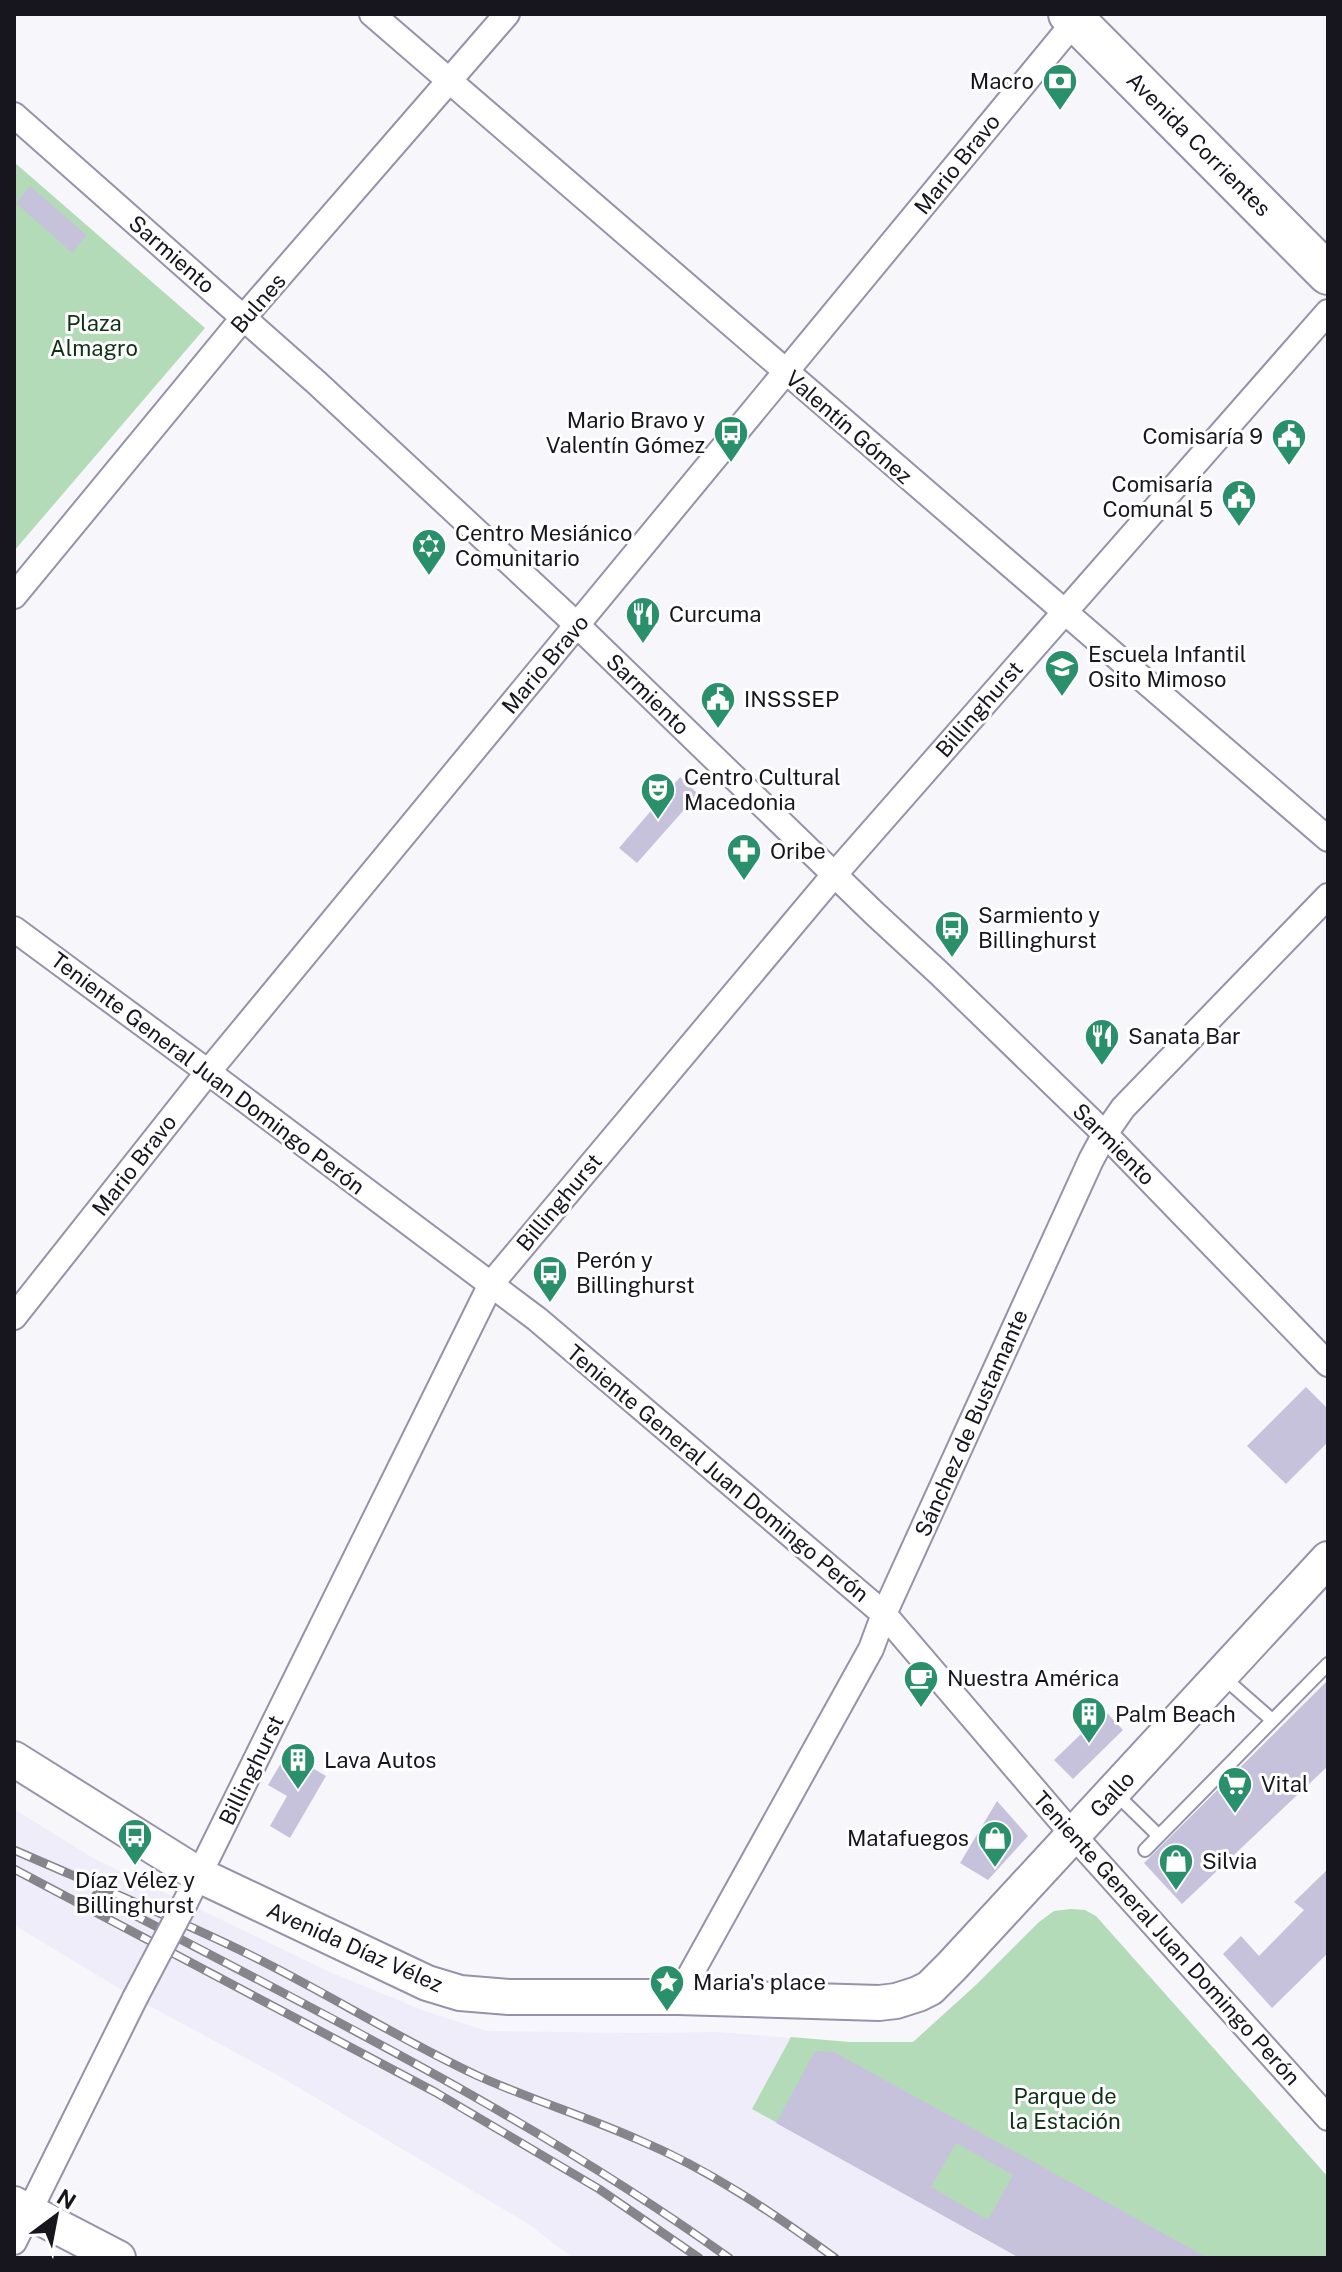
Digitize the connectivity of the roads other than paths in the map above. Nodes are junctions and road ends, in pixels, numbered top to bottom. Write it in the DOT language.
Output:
graph roads {
  1 [pos="372,14"];
  2 [pos="507,14"];
  3 [pos="1075,16"];
  4 [pos="450,81"];
  5 [pos="14,115"];
  6 [pos="1328,274"];
  7 [pos="1328,312"];
  8 [pos="244,317"];
  9 [pos="786,373"];
  10 [pos="14,596"];
  11 [pos="1065,612"];
  12 [pos="577,625"];
  13 [pos="1328,839"];
  14 [pos="834,875"];
  15 [pos="1328,896"];
  16 [pos="14,929"];
  17 [pos="208,1072"];
  18 [pos="1105,1134"];
  19 [pos="491,1284"];
  20 [pos="14,1317"];
  21 [pos="1328,1364"];
  22 [pos="1328,1559"];
  23 [pos="884,1614"];
  24 [pos="1328,1664"];
  25 [pos="1221,1675"];
  26 [pos="1272,1720"];
  27 [pos="14,1759"];
  28 [pos="1114,1792"];
  29 [pos="1074,1836"];
  30 [pos="1159,1836"];
  31 [pos="1145,1850"];
  32 [pos="192,1889"];
  33 [pos="678,1997"];
  34 [pos="879,2003"];
  35 [pos="1328,2118"];
  36 [pos="22,2208"];
  37 [pos="14,2242"];
  38 [pos="118,2258"];
  1 -- 4 [label="street, Valentín Gómez"];
  2 -- 4 [label="street, Bulnes"];
  3 -- 6 [label="main road, Avenida Corrientes"];
  3 -- 9 [label="street, Mario Bravo"];
  4 -- 8 [label="street, Bulnes"];
  4 -- 9 [label="street, Valentín Gómez"];
  5 -- 8 [label="street, Sarmiento"];
  7 -- 11 [label="street, Billinghurst"];
  8 -- 10 [label="street, Bulnes"];
  8 -- 12 [label="street, Sarmiento"];
  9 -- 11 [label="street, Valentín Gómez"];
  9 -- 12 [label="street, Mario Bravo"];
  11 -- 13 [label="street, Valentín Gómez"];
  11 -- 14 [label="street, Billinghurst"];
  12 -- 14 [label="street, Sarmiento"];
  12 -- 17 [label="street, Mario Bravo"];
  14 -- 18 [label="street, Sarmiento"];
  14 -- 19 [label="street, Billinghurst"];
  15 -- 18 [label="street, Sánchez de Bustamante"];
  16 -- 17 [label="street, Teniente General Juan Domingo Perón"];
  17 -- 19 [label="street, Teniente General Juan Domingo Perón"];
  17 -- 20 [label="street, Mario Bravo"];
  18 -- 21 [label="street, Sarmiento"];
  18 -- 23 [label="street, Sánchez de Bustamante"];
  19 -- 23 [label="street, Teniente General Juan Domingo Perón"];
  19 -- 32 [label="street, Billinghurst"];
  22 -- 25 [label="main road, Gallo"];
  23 -- 29 [label="street, Teniente General Juan Domingo Perón"];
  23 -- 33 [label="street, Sánchez de Bustamante"];
  24 -- 26 [label="lane"];
  25 -- 26 [label="lane"];
  25 -- 28 [label="main road, Gallo"];
  26 -- 30 [label="lane"];
  27 -- 32 [label="main road, Avenida Díaz Vélez"];
  28 -- 29 [label="main road, Gallo"];
  28 -- 30 [label="lane"];
  29 -- 34 [label="main road, Gallo"];
  29 -- 35 [label="street, Teniente General Juan Domingo Perón"];
  30 -- 31 [label="lane"];
  32 -- 33 [label="main road, Avenida Díaz Vélez"];
  32 -- 36 [label="street, Billinghurst, bridge"];
  33 -- 34 [label="main road, Avenida Díaz Vélez"];
  36 -- 37 [label="street, Billinghurst"];
  36 -- 38 [label="main road"];
}
